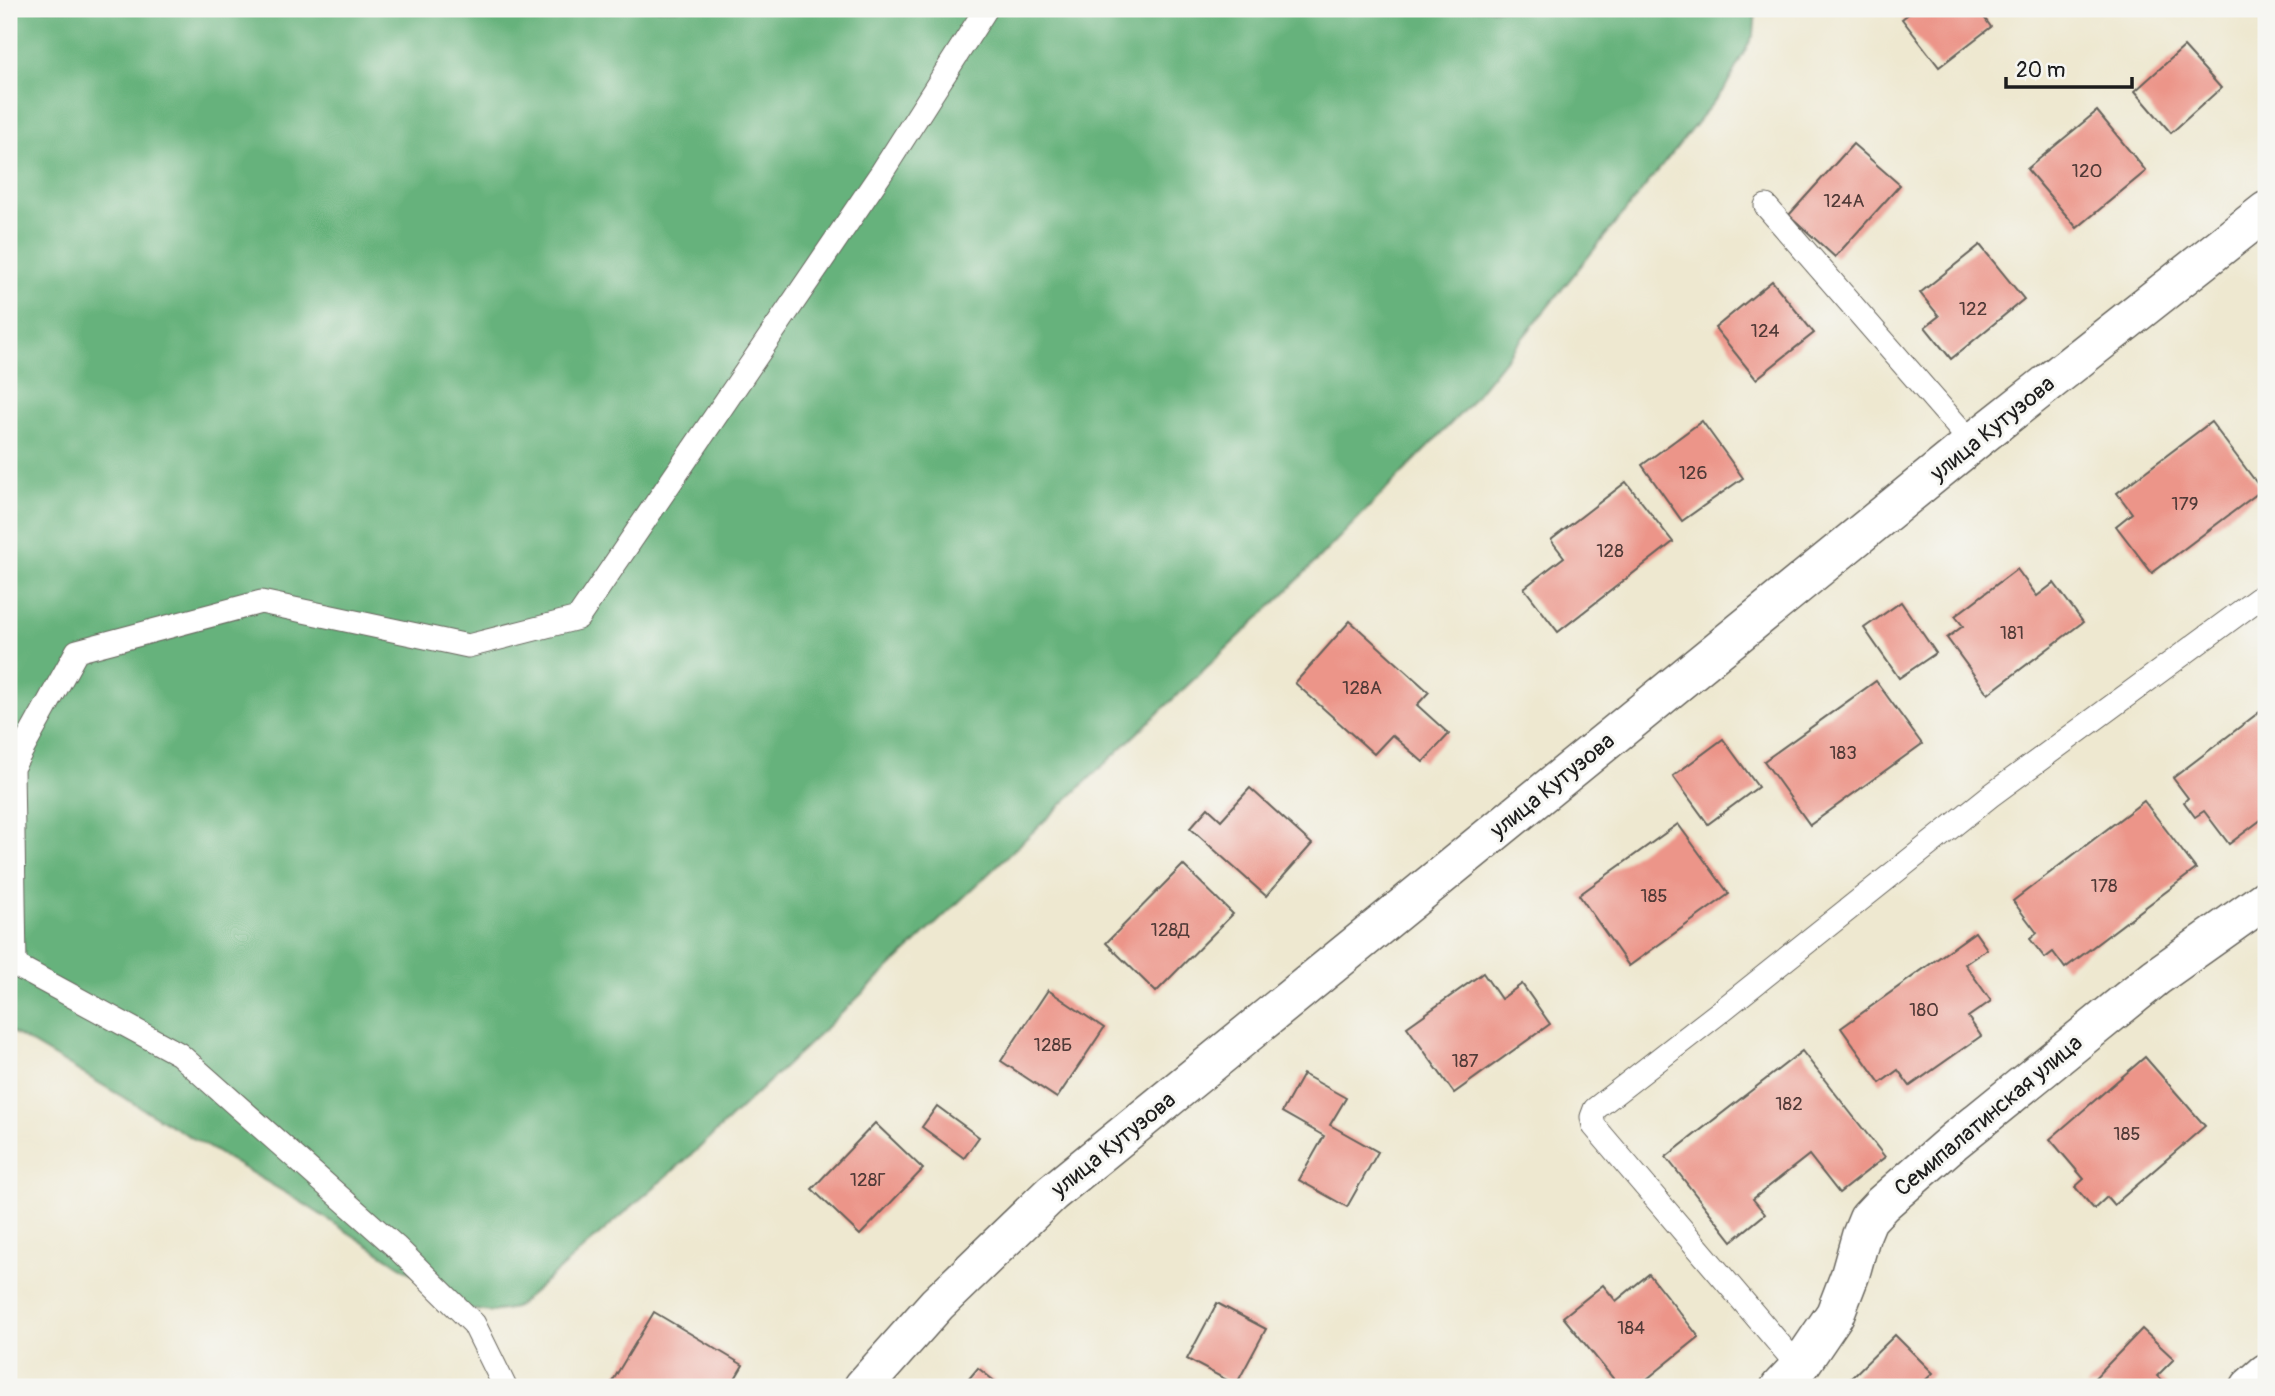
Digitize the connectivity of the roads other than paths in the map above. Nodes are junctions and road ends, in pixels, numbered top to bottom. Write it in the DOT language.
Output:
graph roads {
  1 [pos="986,9"];
  2 [pos="1766,206"];
  3 [pos="2266,211"];
  4 [pos="1972,443"];
  5 [pos="2266,593"];
  6 [pos="2262,911"];
  7 [pos="12,965"];
  8 [pos="2266,1374"];
  9 [pos="1789,1377"];
  10 [pos="505,1387"];
  11 [pos="863,1387"];
  12 [pos="2250,1387"];
  1 -- 7 [label="lane"];
  2 -- 4 [label="lane"];
  3 -- 4 [label="main road, улица Кутузова"];
  4 -- 11 [label="main road, улица Кутузова"];
  5 -- 9 [label="lane"];
  6 -- 9 [label="main road, Семипалатинская улица"];
  7 -- 10 [label="lane"];
  8 -- 12 [label="main road"];
}
